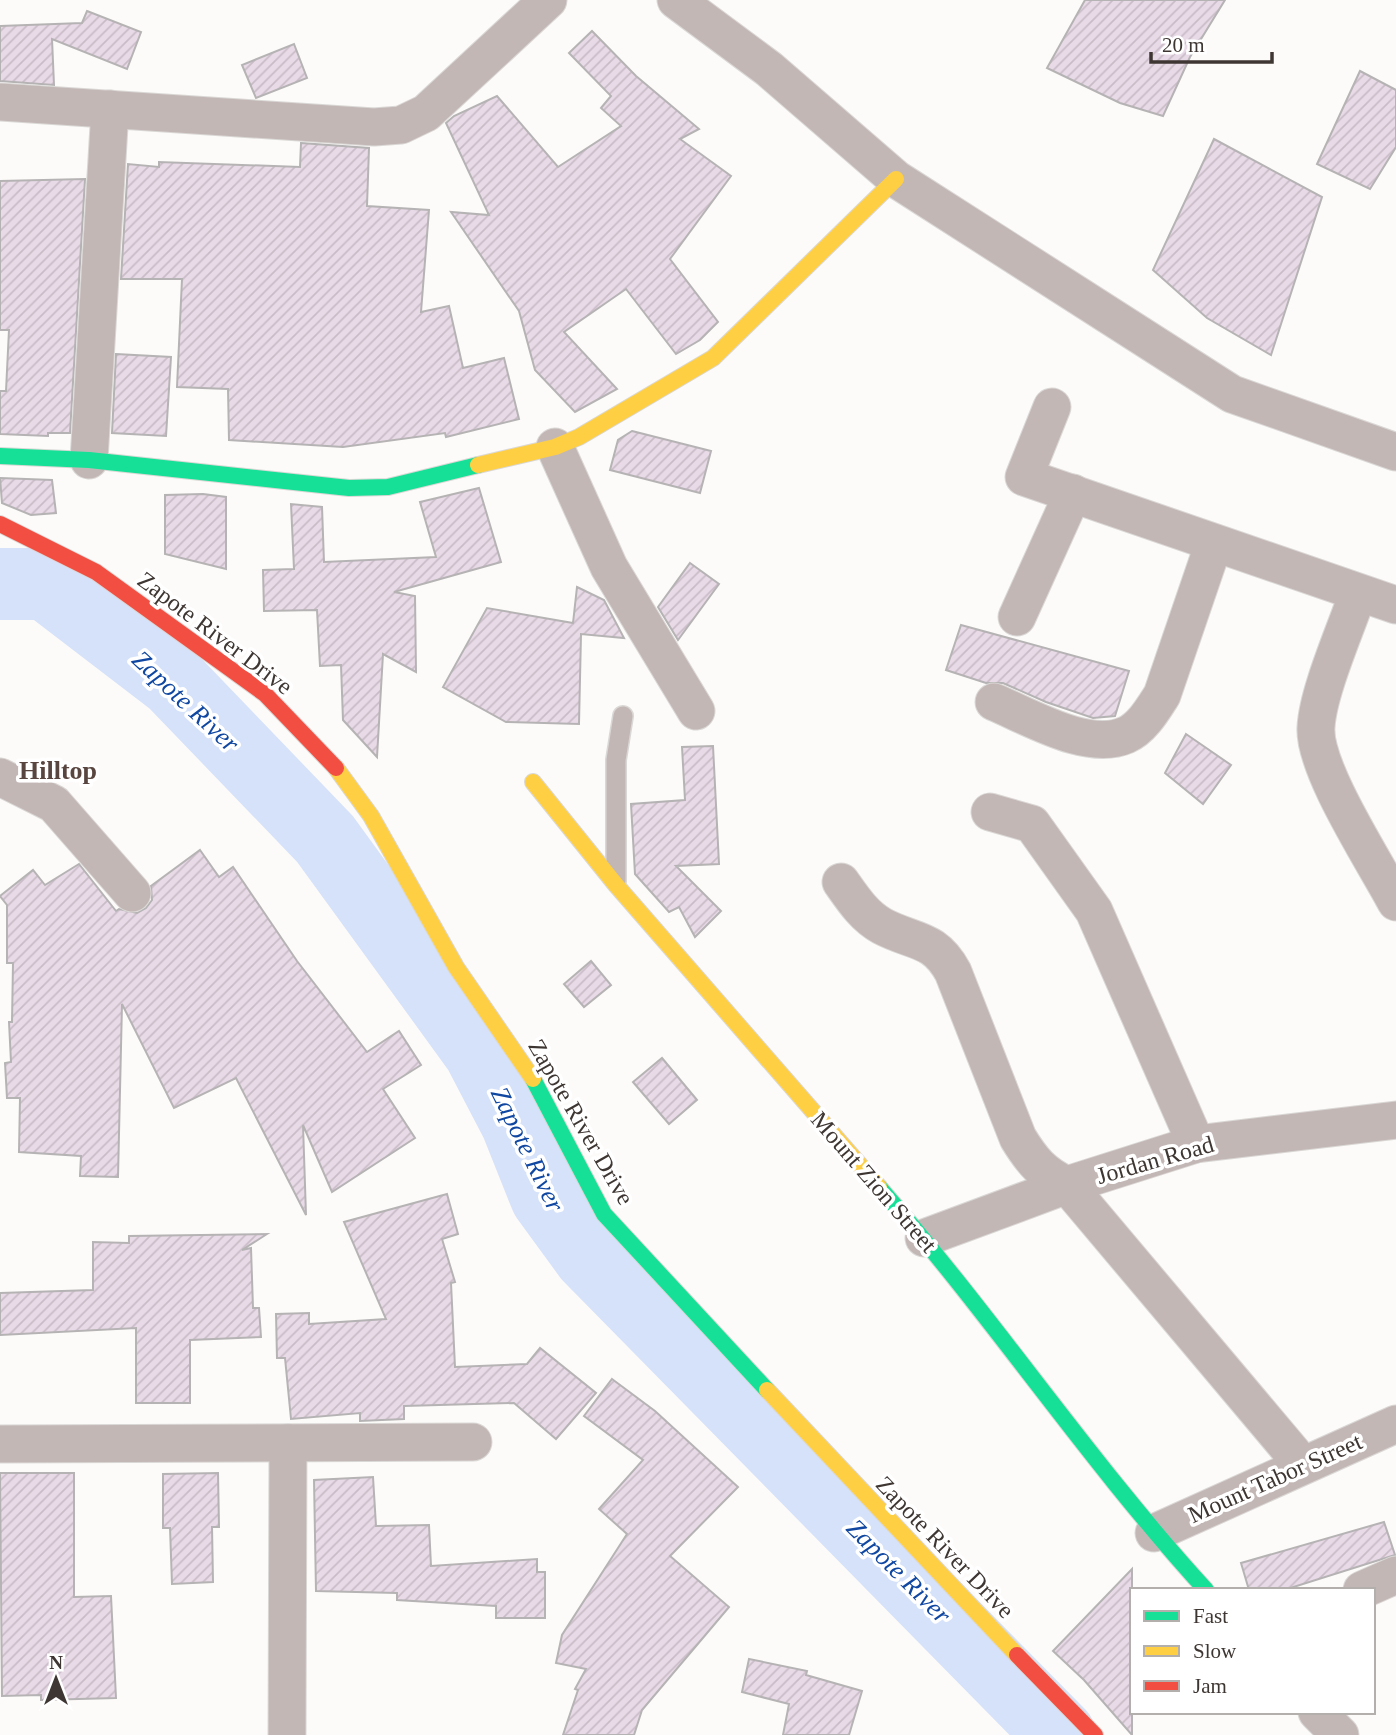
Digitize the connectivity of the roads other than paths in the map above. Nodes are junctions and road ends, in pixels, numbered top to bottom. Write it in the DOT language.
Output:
graph roads {
  1 [pos="548,0"];
  2 [pos="676,0"];
  3 [pos="0,102"];
  4 [pos="110,109"];
  5 [pos="896,179"];
  6 [pos="1052,407"];
  7 [pos="555,447"];
  8 [pos="1396,452"];
  9 [pos="0,456"];
  10 [pos="89,460"];
  11 [pos="1073,493"];
  12 [pos="0,524"];
  13 [pos="1214,543"];
  14 [pos="1358,593"];
  15 [pos="1396,606"];
  16 [pos="1017,617"];
  17 [pos="994,702"];
  18 [pos="696,711"];
  19 [pos="623,716"];
  20 [pos="0,777"];
  21 [pos="533,782"];
  22 [pos="990,812"];
  23 [pos="841,882"];
  24 [pos="616,886"];
  25 [pos="132,893"];
  26 [pos="1396,902"];
  27 [pos="1396,1121"];
  28 [pos="1196,1144"];
  29 [pos="1067,1185"];
  30 [pos="924,1238"];
  31 [pos="1396,1424"];
  32 [pos="473,1442"];
  33 [pos="288,1443"];
  34 [pos="0,1444"];
  35 [pos="1302,1464"];
  36 [pos="1154,1532"];
  37 [pos="1396,1575"];
  38 [pos="1204,1588"];
  39 [pos="1367,1588"];
  40 [pos="1319,1714"];
  41 [pos="287,1735"];
  42 [pos="1094,1735"];
  43 [pos="1340,1735"];
  1 -- 4 [label="street"];
  2 -- 5 [label="street"];
  3 -- 4 [label="street"];
  4 -- 10 [label="street"];
  5 -- 7 [label="street"];
  5 -- 8 [label="street"];
  6 -- 11 [label="street"];
  7 -- 10 [label="street"];
  7 -- 18 [label="street"];
  9 -- 10 [label="street"];
  11 -- 13 [label="street"];
  11 -- 16 [label="street"];
  12 -- 42 [label="street, Zapote River Drive"];
  13 -- 14 [label="street"];
  13 -- 17 [label="street"];
  14 -- 15 [label="street"];
  14 -- 26 [label="street"];
  19 -- 24 [label="lane"];
  20 -- 25 [label="street"];
  21 -- 24 [label="street, Mount Zion Street"];
  22 -- 28 [label="street"];
  23 -- 29 [label="street"];
  24 -- 30 [label="street, Mount Zion Street"];
  27 -- 28 [label="street, Jordan Road"];
  28 -- 29 [label="street, Jordan Road"];
  29 -- 30 [label="street, Jordan Road"];
  29 -- 35 [label="street"];
  30 -- 36 [label="street, Mount Zion Street"];
  31 -- 35 [label="street, Mount Tabor Street"];
  32 -- 33 [label="street"];
  33 -- 34 [label="street"];
  33 -- 41 [label="street"];
  35 -- 36 [label="street, Mount Tabor Street"];
  36 -- 38 [label="street, Mount Zion Street"];
  37 -- 39 [label="street"];
  40 -- 43 [label="street"];
}
